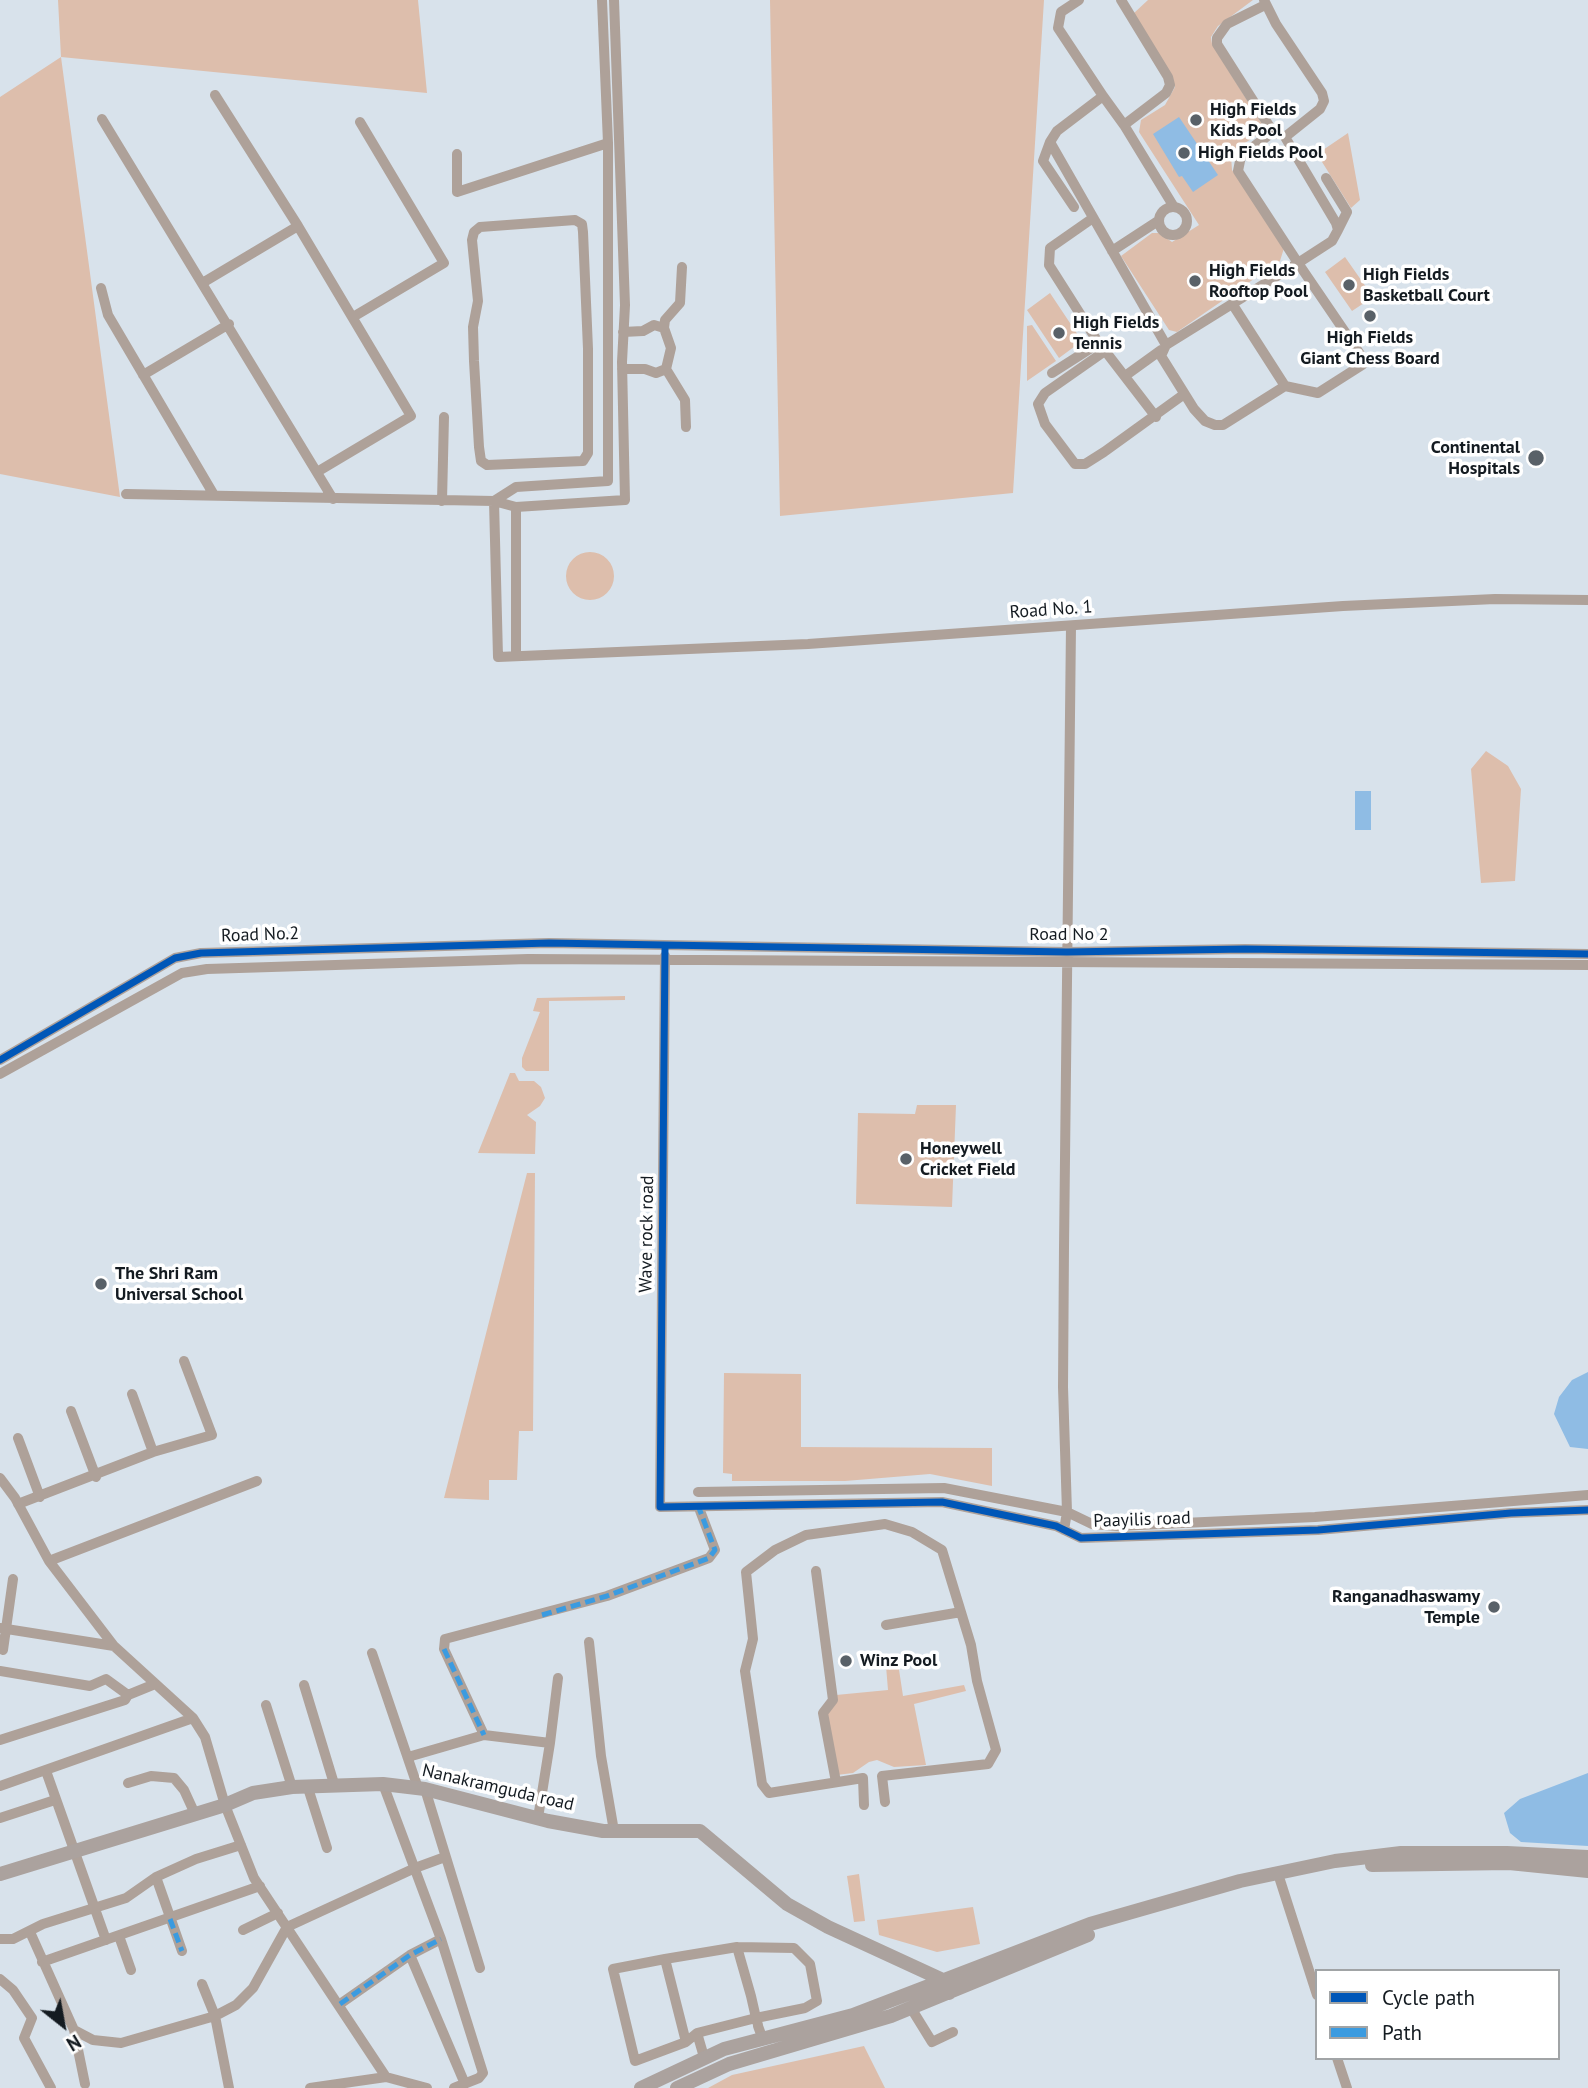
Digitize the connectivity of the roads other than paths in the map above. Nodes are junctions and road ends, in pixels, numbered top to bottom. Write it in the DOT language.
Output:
graph roads {
  1 [pos="602,0"];
  2 [pos="614,0"];
  3 [pos="1079,0"];
  4 [pos="1124,1"];
  5 [pos="1264,3"];
  6 [pos="215,95"];
  7 [pos="1104,96"];
  8 [pos="102,119"];
  9 [pos="360,122"];
  10 [pos="1124,125"];
  11 [pos="1279,134"];
  12 [pos="1050,142"];
  13 [pos="608,143"];
  14 [pos="457,154"];
  15 [pos="1326,178"];
  16 [pos="1074,207"];
  17 [pos="1174,207"];
  18 [pos="1093,218"];
  19 [pos="1158,221"];
  20 [pos="298,226"];
  21 [pos="1338,230"];
  22 [pos="1112,251"];
  23 [pos="1298,263"];
  24 [pos="681,267"];
  25 [pos="204,282"];
  26 [pos="101,288"];
  27 [pos="1233,305"];
  28 [pos="353,317"];
  29 [pos="229,324"];
  30 [pos="664,328"];
  31 [pos="623,332"];
  32 [pos="1102,347"];
  33 [pos="1164,348"];
  34 [pos="588,362"];
  35 [pos="607,362"];
  36 [pos="622,366"];
  37 [pos="666,369"];
  38 [pos="1052,373"];
  39 [pos="143,375"];
  40 [pos="1125,376"];
  41 [pos="608,378"];
  42 [pos="588,380"];
  43 [pos="1286,386"];
  44 [pos="1183,395"];
  45 [pos="444,417"];
  46 [pos="1156,417"];
  47 [pos="686,427"];
  48 [pos="317,472"];
  49 [pos="126,494"];
  50 [pos="214,495"];
  51 [pos="333,499"];
  52 [pos="442,500"];
  53 [pos="494,501"];
  54 [pos="516,507"];
  55 [pos="1588,600"];
  56 [pos="1071,626"];
  57 [pos="516,656"];
  58 [pos="550,943"];
  59 [pos="665,946"];
  60 [pos="1588,954"];
  61 [pos="1067,958"];
  62 [pos="665,960"];
  63 [pos="1588,965"];
  64 [pos="0,1060"];
  65 [pos="0,1074"];
  66 [pos="184,1361"];
  67 [pos="132,1394"];
  68 [pos="71,1411"];
  69 [pos="18,1438"];
  70 [pos="153,1452"];
  71 [pos="96,1477"];
  72 [pos="0,1478"];
  73 [pos="257,1482"];
  74 [pos="944,1488"];
  75 [pos="698,1492"];
  76 [pos="1588,1495"];
  77 [pos="40,1497"];
  78 [pos="942,1502"];
  79 [pos="18,1504"];
  80 [pos="660,1507"];
  81 [pos="699,1508"];
  82 [pos="1588,1510"];
  83 [pos="1067,1512"];
  84 [pos="1064,1530"];
  85 [pos="49,1560"];
  86 [pos="816,1571"];
  87 [pos="13,1579"];
  88 [pos="961,1612"];
  89 [pos="886,1625"];
  90 [pos="3,1628"];
  91 [pos="589,1642"];
  92 [pos="114,1646"];
  93 [pos="3,1650"];
  94 [pos="372,1653"];
  95 [pos="0,1672"];
  96 [pos="0,1677"];
  97 [pos="558,1678"];
  98 [pos="153,1682"];
  99 [pos="304,1685"];
  100 [pos="126,1692"];
  101 [pos="267,1705"];
  102 [pos="194,1718"];
  103 [pos="484,1735"];
  104 [pos="0,1740"];
  105 [pos="550,1743"];
  106 [pos="408,1757"];
  107 [pos="46,1771"];
  108 [pos="882,1776"];
  109 [pos="863,1778"];
  110 [pos="836,1782"];
  111 [pos="128,1783"];
  112 [pos="383,1784"];
  113 [pos="0,1786"];
  114 [pos="292,1787"];
  115 [pos="335,1787"];
  116 [pos="308,1788"];
  117 [pos="421,1789"];
  118 [pos="55,1800"];
  119 [pos="885,1802"];
  120 [pos="225,1805"];
  121 [pos="864,1805"];
  122 [pos="195,1814"];
  123 [pos="0,1818"];
  124 [pos="538,1818"];
  125 [pos="614,1831"];
  126 [pos="240,1845"];
  127 [pos="327,1848"];
  128 [pos="72,1851"];
  129 [pos="446,1857"];
  130 [pos="1588,1857"];
  131 [pos="415,1868"];
  132 [pos="1588,1871"];
  133 [pos="0,1874"];
  134 [pos="156,1877"];
  135 [pos="1280,1880"];
  136 [pos="260,1886"];
  137 [pos="94,1910"];
  138 [pos="278,1913"];
  139 [pos="170,1919"];
  140 [pos="287,1927"];
  141 [pos="243,1930"];
  142 [pos="30,1932"];
  143 [pos="119,1936"];
  144 [pos="0,1939"];
  145 [pos="440,1939"];
  146 [pos="106,1940"];
  147 [pos="737,1947"];
  148 [pos="182,1951"];
  149 [pos="410,1955"];
  150 [pos="665,1959"];
  151 [pos="41,1962"];
  152 [pos="480,1968"];
  153 [pos="131,1970"];
  154 [pos="0,1979"];
  155 [pos="202,1984"];
  156 [pos="946,1986"];
  157 [pos="1315,1990"];
  158 [pos="340,2004"];
  159 [pos="911,2008"];
  160 [pos="215,2016"];
  161 [pos="756,2018"];
  162 [pos="74,2030"];
  163 [pos="953,2032"];
  164 [pos="697,2033"];
  165 [pos="762,2037"];
  166 [pos="686,2042"];
  167 [pos="704,2057"];
  168 [pos="1338,2060"];
  169 [pos="386,2077"];
  170 [pos="86,2084"];
  171 [pos="465,2084"];
  172 [pos="51,2088"];
  173 [pos="229,2088"];
  174 [pos="310,2088"];
  175 [pos="427,2088"];
  176 [pos="454,2088"];
  177 [pos="642,2088"];
  178 [pos="677,2088"];
  179 [pos="1347,2088"];
  1 -- 13 [label="street"];
  2 -- 31 [label="street"];
  3 -- 7 [label="street"];
  4 -- 10 [label="street"];
  5 -- 11 [label="street"];
  5 -- 11 [label="street"];
  6 -- 20 [label="street"];
  7 -- 10 [label="street"];
  7 -- 12 [label="street"];
  8 -- 25 [label="street"];
  9 -- 28 [label="street"];
  10 -- 17 [label="street"];
  11 -- 21 [label="street"];
  11 -- 23 [label="street"];
  12 -- 16 [label="street"];
  12 -- 18 [label="street"];
  13 -- 14 [label="street"];
  13 -- 35 [label="street"];
  15 -- 21 [label="street"];
  17 -- 19 [label="street"];
  17 -- 19 [label="street"];
  18 -- 22 [label="street"];
  18 -- 32 [label="street"];
  19 -- 22 [label="street"];
  20 -- 25 [label="street"];
  20 -- 28 [label="street"];
  21 -- 23 [label="street"];
  22 -- 33 [label="street"];
  23 -- 27 [label="street"];
  23 -- 43 [label="street"];
  24 -- 30 [label="street"];
  25 -- 29 [label="street"];
  26 -- 39 [label="street"];
  27 -- 33 [label="street"];
  27 -- 43 [label="street"];
  28 -- 48 [label="street"];
  29 -- 39 [label="street"];
  29 -- 48 [label="street"];
  30 -- 31 [label="street"];
  30 -- 37 [label="street"];
  31 -- 36 [label="street"];
  32 -- 38 [label="street"];
  32 -- 40 [label="street"];
  32 -- 46 [label="street"];
  33 -- 40 [label="street"];
  33 -- 44 [label="street"];
  34 -- 35 [label="street"];
  34 -- 42 [label="street"];
  34 -- 42 [label="street"];
  35 -- 36 [label="street"];
  35 -- 41 [label="street"];
  36 -- 37 [label="street"];
  36 -- 54 [label="street"];
  37 -- 47 [label="street"];
  39 -- 50 [label="street"];
  40 -- 46 [label="street"];
  41 -- 42 [label="street"];
  41 -- 53 [label="street"];
  43 -- 44 [label="street"];
  44 -- 46 [label="street"];
  45 -- 52 [label="street"];
  48 -- 51 [label="street"];
  49 -- 50 [label="street"];
  50 -- 51 [label="street"];
  51 -- 52 [label="street"];
  52 -- 53 [label="street"];
  53 -- 54 [label="street"];
  53 -- 57 [label="street, Road No. 1"];
  54 -- 57 [label="street"];
  55 -- 56 [label="street, Road No. 1"];
  56 -- 57 [label="street, Road No. 1"];
  56 -- 61 [label="street"];
  58 -- 59 [label="street, Road No 2"];
  58 -- 64 [label="street, Road No.2"];
  59 -- 61 [label="street, Road No 2"];
  59 -- 62 [label="street, Wave rock road"];
  60 -- 61 [label="street, Road No 2"];
  61 -- 62 [label="street, Road No 2"];
  61 -- 63 [label="street, Road No 2"];
  61 -- 83 [label="street"];
  62 -- 65 [label="street, Road No 2"];
  62 -- 80 [label="street, Wave rock road"];
  66 -- 70 [label="street"];
  67 -- 70 [label="street"];
  68 -- 71 [label="street"];
  69 -- 77 [label="street"];
  70 -- 71 [label="street"];
  71 -- 77 [label="street"];
  72 -- 79 [label="street"];
  73 -- 85 [label="street"];
  74 -- 75 [label="street, Paayilis road"];
  74 -- 78 [label="street"];
  74 -- 83 [label="street, Paayilis road"];
  76 -- 83 [label="street, Paayilis road"];
  77 -- 79 [label="street"];
  78 -- 81 [label="street, Paayilis road"];
  78 -- 84 [label="street, Paayilis road"];
  79 -- 85 [label="street"];
  80 -- 81 [label="street, Paayilis road"];
  81 -- 103 [label="street"];
  82 -- 84 [label="street, Paayilis road"];
  83 -- 84 [label="street"];
  85 -- 92 [label="street"];
  86 -- 110 [label="street"];
  87 -- 90 [label="street"];
  88 -- 89 [label="street"];
  88 -- 108 [label="street"];
  88 -- 110 [label="street"];
  90 -- 92 [label="street"];
  90 -- 93 [label="street"];
  91 -- 125 [label="street"];
  92 -- 98 [label="street"];
  94 -- 106 [label="street"];
  95 -- 96 [label="street"];
  95 -- 100 [label="street"];
  97 -- 105 [label="street"];
  98 -- 100 [label="street"];
  98 -- 102 [label="street"];
  99 -- 115 [label="street"];
  100 -- 104 [label="street"];
  101 -- 114 [label="street"];
  102 -- 107 [label="street"];
  102 -- 120 [label="street"];
  103 -- 105 [label="street"];
  103 -- 106 [label="street"];
  105 -- 124 [label="street"];
  106 -- 117 [label="street"];
  107 -- 113 [label="street"];
  107 -- 118 [label="street"];
  108 -- 109 [label="street"];
  108 -- 119 [label="street"];
  109 -- 110 [label="street"];
  109 -- 121 [label="street"];
  111 -- 122 [label="street"];
  112 -- 115 [label="main road, Nanakramguda road"];
  112 -- 117 [label="main road, Nanakramguda road"];
  112 -- 131 [label="street"];
  114 -- 116 [label="main road, Nanakramguda road"];
  114 -- 120 [label="main road, Nanakramguda road"];
  115 -- 116 [label="main road, Nanakramguda road"];
  116 -- 127 [label="street"];
  117 -- 124 [label="main road, Nanakramguda road"];
  117 -- 129 [label="street"];
  118 -- 123 [label="street"];
  118 -- 128 [label="street"];
  120 -- 122 [label="main road, Nanakramguda road"];
  120 -- 126 [label="street"];
  122 -- 128 [label="main road, Nanakramguda road"];
  124 -- 125 [label="main road, Nanakramguda road"];
  125 -- 156 [label="main road, Nanakramguda road"];
  126 -- 134 [label="street"];
  126 -- 136 [label="street"];
  128 -- 133 [label="main road, Nanakramguda road"];
  128 -- 137 [label="street"];
  129 -- 131 [label="street"];
  129 -- 152 [label="street"];
  130 -- 156 [label="main road"];
  131 -- 140 [label="street"];
  131 -- 145 [label="street"];
  132 -- 135 [label="main road"];
  134 -- 137 [label="street"];
  134 -- 139 [label="street"];
  135 -- 156 [label="main road"];
  135 -- 157 [label="street"];
  136 -- 138 [label="street"];
  136 -- 139 [label="street"];
  137 -- 142 [label="street"];
  137 -- 146 [label="street"];
  138 -- 140 [label="street"];
  138 -- 141 [label="street"];
  139 -- 143 [label="street"];
  139 -- 148 [label="street"];
  140 -- 158 [label="street"];
  140 -- 160 [label="street"];
  142 -- 144 [label="street"];
  142 -- 151 [label="street"];
  143 -- 146 [label="street"];
  143 -- 153 [label="street"];
  145 -- 149 [label="street"];
  145 -- 171 [label="street"];
  146 -- 151 [label="street"];
  147 -- 150 [label="street"];
  147 -- 161 [label="street"];
  147 -- 161 [label="street"];
  149 -- 158 [label="street"];
  149 -- 171 [label="street"];
  150 -- 166 [label="street"];
  150 -- 166 [label="street"];
  151 -- 162 [label="street"];
  154 -- 172 [label="street"];
  155 -- 160 [label="street"];
  156 -- 159 [label="main road"];
  156 -- 165 [label="main road"];
  158 -- 169 [label="street"];
  159 -- 163 [label="street"];
  159 -- 178 [label="main road"];
  160 -- 162 [label="street"];
  160 -- 173 [label="street"];
  161 -- 164 [label="street"];
  161 -- 165 [label="street"];
  162 -- 170 [label="street"];
  164 -- 166 [label="street"];
  164 -- 167 [label="street"];
  165 -- 167 [label="main road"];
  167 -- 177 [label="main road"];
  168 -- 179 [label="street"];
  169 -- 174 [label="street"];
  169 -- 175 [label="street"];
  171 -- 176 [label="street"];
}
